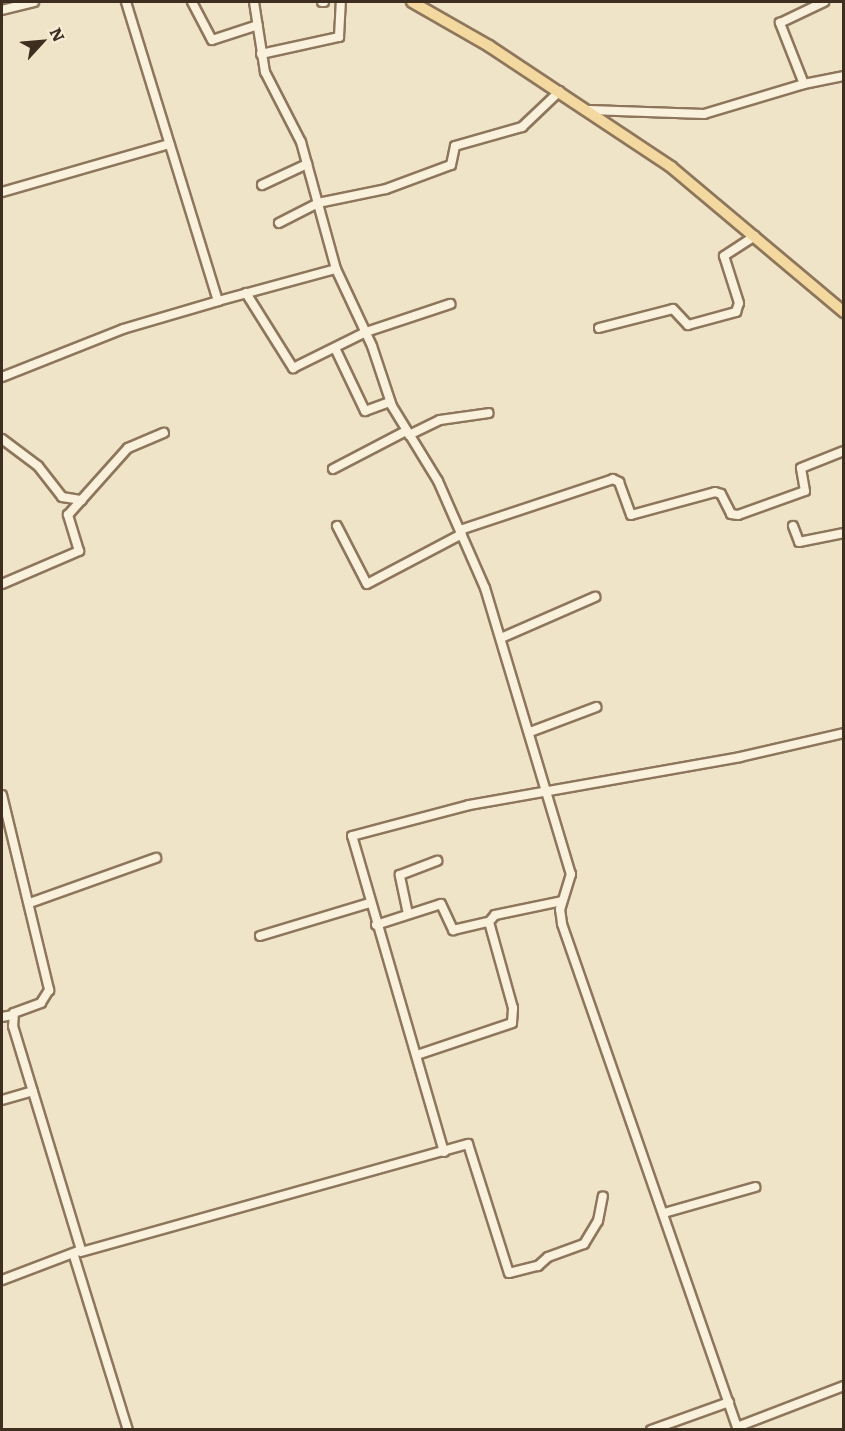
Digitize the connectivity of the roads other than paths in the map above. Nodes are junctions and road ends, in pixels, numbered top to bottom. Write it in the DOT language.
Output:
graph roads {
  1 [pos="34,2"];
  2 [pos="126,2"];
  3 [pos="192,2"];
  4 [pos="254,2"];
  5 [pos="341,2"];
  6 [pos="412,2"];
  7 [pos="824,2"];
  8 [pos="2,10"];
  9 [pos="258,24"];
  10 [pos="261,54"];
  11 [pos="843,76"];
  12 [pos="804,84"];
  13 [pos="560,91"];
  14 [pos="589,110"];
  15 [pos="169,144"];
  16 [pos="307,164"];
  17 [pos="262,185"];
  18 [pos="2,192"];
  19 [pos="318,203"];
  20 [pos="279,223"];
  21 [pos="755,236"];
  22 [pos="336,269"];
  23 [pos="246,293"];
  24 [pos="218,301"];
  25 [pos="450,304"];
  26 [pos="843,312"];
  27 [pos="599,328"];
  28 [pos="366,332"];
  29 [pos="335,348"];
  30 [pos="2,377"];
  31 [pos="390,402"];
  32 [pos="489,413"];
  33 [pos="164,432"];
  34 [pos="407,433"];
  35 [pos="2,439"];
  36 [pos="843,451"];
  37 [pos="333,469"];
  38 [pos="82,500"];
  39 [pos="337,526"];
  40 [pos="793,526"];
  41 [pos="461,532"];
  42 [pos="843,533"];
  43 [pos="2,584"];
  44 [pos="595,597"];
  45 [pos="501,638"];
  46 [pos="596,707"];
  47 [pos="530,732"];
  48 [pos="843,733"];
  49 [pos="548,791"];
  50 [pos="2,795"];
  51 [pos="156,858"];
  52 [pos="437,861"];
  53 [pos="562,902"];
  54 [pos="30,903"];
  55 [pos="369,903"];
  56 [pos="408,914"];
  57 [pos="489,922"];
  58 [pos="376,925"];
  59 [pos="260,936"];
  60 [pos="12,1015"];
  61 [pos="2,1017"];
  62 [pos="417,1055"];
  63 [pos="33,1091"];
  64 [pos="2,1100"];
  65 [pos="444,1152"];
  66 [pos="755,1187"];
  67 [pos="603,1197"];
  68 [pos="664,1213"];
  69 [pos="77,1254"];
  70 [pos="2,1280"];
  71 [pos="843,1386"];
  72 [pos="729,1402"];
  73 [pos="738,1428"];
  74 [pos="128,1430"];
  75 [pos="651,1430"];
  1 -- 8 [label="street"];
  2 -- 15 [label="street"];
  3 -- 9 [label="street"];
  4 -- 9 [label="street"];
  5 -- 10 [label="street"];
  6 -- 13 [label="main road"];
  7 -- 12 [label="street"];
  9 -- 10 [label="street"];
  10 -- 16 [label="street"];
  11 -- 12 [label="street"];
  12 -- 14 [label="street"];
  13 -- 14 [label="main road"];
  13 -- 19 [label="street"];
  14 -- 21 [label="main road"];
  15 -- 18 [label="street"];
  15 -- 24 [label="street"];
  16 -- 17 [label="street"];
  16 -- 19 [label="street"];
  19 -- 20 [label="street"];
  19 -- 22 [label="street"];
  21 -- 26 [label="main road"];
  21 -- 27 [label="street"];
  22 -- 23 [label="street"];
  22 -- 28 [label="street"];
  23 -- 24 [label="street"];
  23 -- 29 [label="street"];
  24 -- 30 [label="street"];
  25 -- 28 [label="street"];
  28 -- 29 [label="street"];
  28 -- 31 [label="street"];
  29 -- 31 [label="street"];
  31 -- 34 [label="street"];
  32 -- 34 [label="street"];
  33 -- 38 [label="street"];
  34 -- 37 [label="street"];
  34 -- 41 [label="street"];
  35 -- 38 [label="street"];
  36 -- 41 [label="street"];
  38 -- 43 [label="street"];
  39 -- 41 [label="street"];
  40 -- 42 [label="street"];
  41 -- 45 [label="street"];
  44 -- 45 [label="street"];
  45 -- 47 [label="street"];
  46 -- 47 [label="street"];
  47 -- 49 [label="street"];
  48 -- 49 [label="street"];
  49 -- 53 [label="street"];
  49 -- 55 [label="street"];
  50 -- 54 [label="street"];
  51 -- 54 [label="street"];
  52 -- 56 [label="street"];
  53 -- 57 [label="street"];
  53 -- 68 [label="street"];
  54 -- 60 [label="street"];
  55 -- 58 [label="street"];
  55 -- 59 [label="street"];
  56 -- 57 [label="street"];
  56 -- 58 [label="street"];
  57 -- 62 [label="street"];
  58 -- 62 [label="street"];
  60 -- 61 [label="street"];
  60 -- 63 [label="street"];
  62 -- 65 [label="street"];
  63 -- 64 [label="street"];
  63 -- 69 [label="street"];
  65 -- 67 [label="street"];
  65 -- 69 [label="street"];
  66 -- 68 [label="street"];
  68 -- 72 [label="street"];
  69 -- 70 [label="street"];
  69 -- 74 [label="street"];
  71 -- 73 [label="street"];
  72 -- 73 [label="street"];
  72 -- 75 [label="street"];
}
